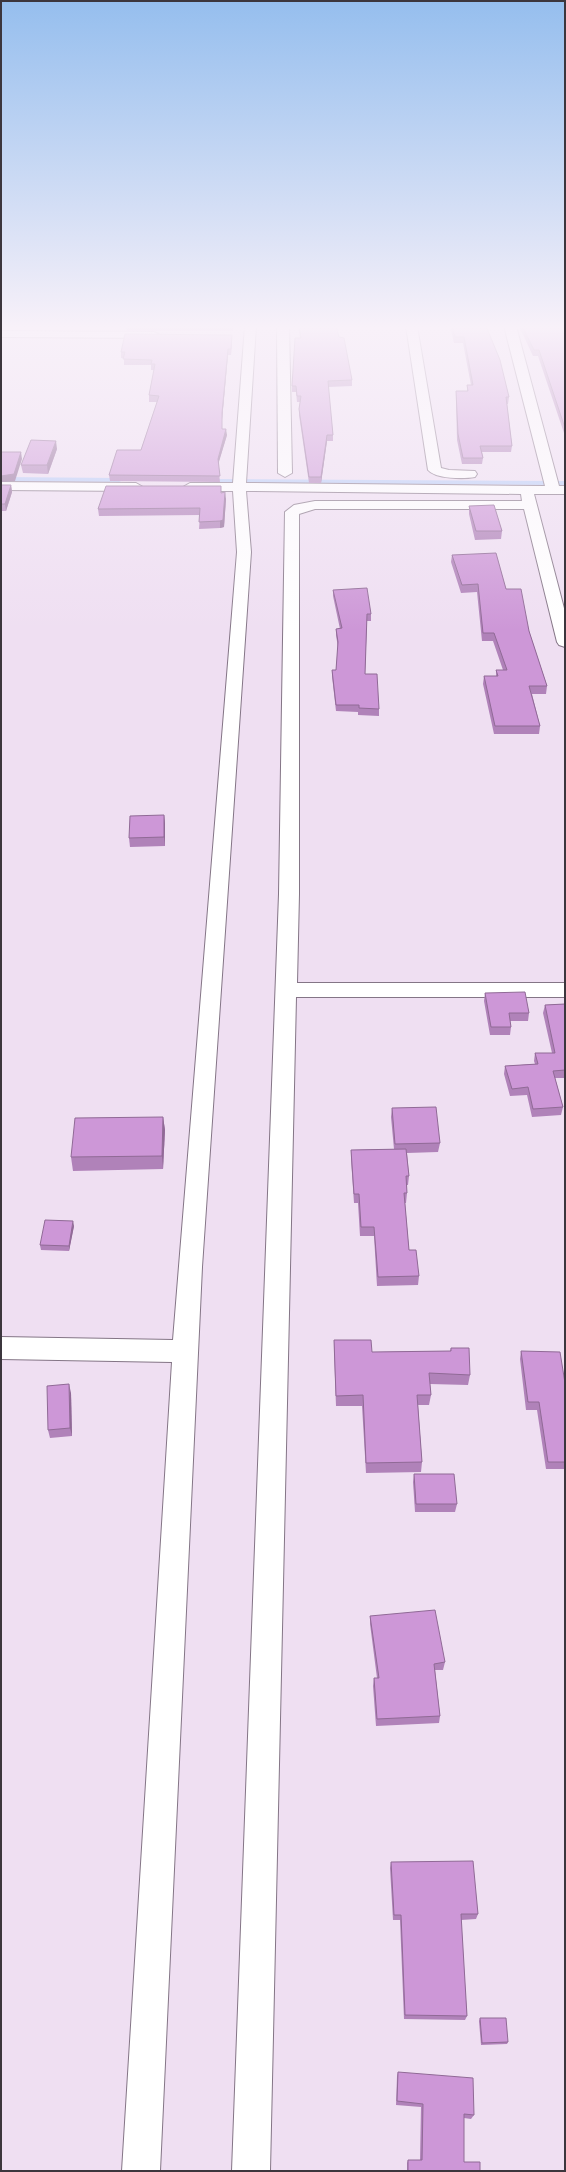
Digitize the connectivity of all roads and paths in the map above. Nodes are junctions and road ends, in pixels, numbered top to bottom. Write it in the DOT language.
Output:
graph roads {
  1 [pos="241,427"];
  2 [pos="284,427"];
  3 [pos="428,427"];
  4 [pos="537,427"];
  5 [pos="285,473"];
  6 [pos="487,474"];
  7 [pos="533,475"];
  8 [pos="549,475"];
  9 [pos="565,475"];
  10 [pos="1,486"];
  11 [pos="150,487"];
  12 [pos="174,487"];
  13 [pos="239,487"];
  14 [pos="559,490"];
  15 [pos="528,497"];
  16 [pos="565,642"];
  17 [pos="287,990"];
  18 [pos="565,990"];
  19 [pos="1,1348"];
  20 [pos="186,1351"];
  21 [pos="141,2171"];
  22 [pos="251,2171"];
  1 -- 13 [label="street"];
  2 -- 5 [label="street"];
  3 -- 6 [label="street"];
  4 -- 8 [label="street"];
  7 -- 8 [label="street"];
  8 -- 9 [label="street"];
  8 -- 14 [label="street"];
  10 -- 11 [label="street"];
  12 -- 13 [label="street"];
  13 -- 15 [label="street"];
  13 -- 20 [label="street"];
  14 -- 15 [label="street"];
  15 -- 16 [label="street"];
  15 -- 17 [label="street"];
  17 -- 18 [label="street"];
  17 -- 22 [label="street"];
  19 -- 20 [label="street"];
  20 -- 21 [label="street"];
}
